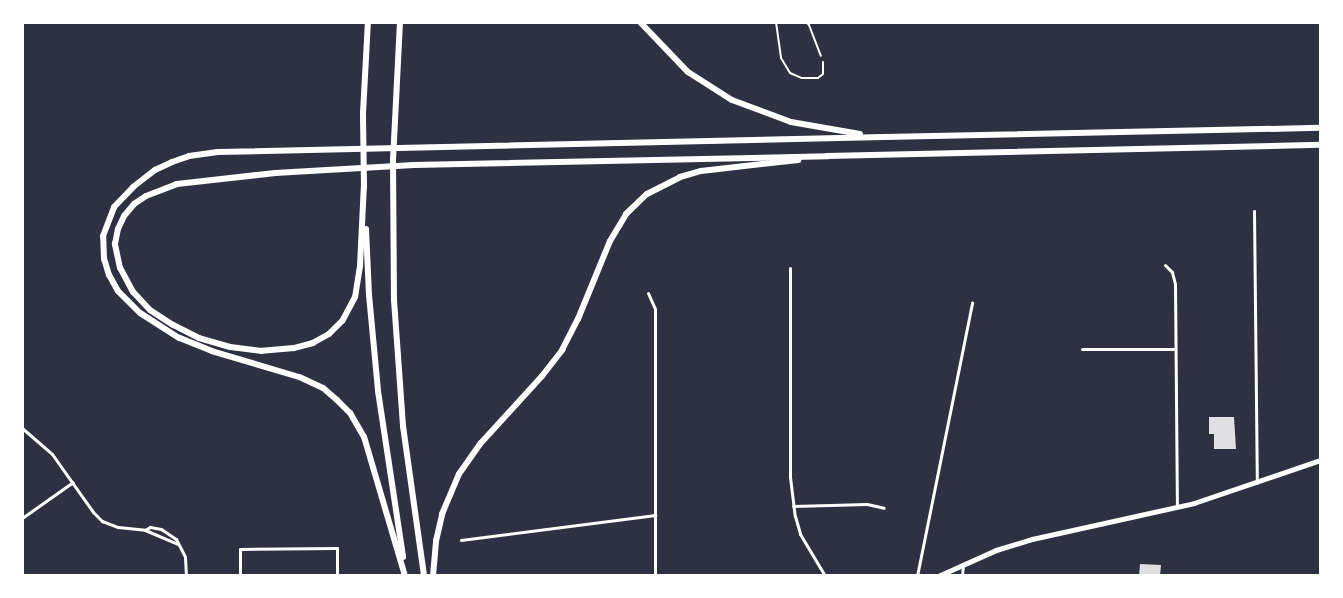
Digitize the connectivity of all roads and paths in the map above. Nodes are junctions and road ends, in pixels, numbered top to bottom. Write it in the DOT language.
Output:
graph roads {
  1 [pos="368,22"];
  2 [pos="400,22"];
  3 [pos="640,22"];
  4 [pos="776,22"];
  5 [pos="806,22"];
  6 [pos="821,56"];
  7 [pos="823,62"];
  8 [pos="1320,128"];
  9 [pos="884,137"];
  10 [pos="1320,145"];
  11 [pos="826,156"];
  12 [pos="364,184"];
  13 [pos="1254,211"];
  14 [pos="1165,265"];
  15 [pos="790,268"];
  16 [pos="648,293"];
  17 [pos="972,302"];
  18 [pos="1082,349"];
  19 [pos="1176,349"];
  20 [pos="22,428"];
  21 [pos="1320,460"];
  22 [pos="73,482"];
  23 [pos="1257,483"];
  24 [pos="793,506"];
  25 [pos="1177,507"];
  26 [pos="884,508"];
  27 [pos="655,514"];
  28 [pos="22,518"];
  29 [pos="461,540"];
  30 [pos="963,564"];
  31 [pos="337,573"];
  32 [pos="186,576"];
  33 [pos="240,576"];
  34 [pos="406,576"];
  35 [pos="424,576"];
  36 [pos="433,576"];
  37 [pos="654,576"];
  38 [pos="825,576"];
  39 [pos="917,576"];
  40 [pos="938,576"];
  41 [pos="962,576"];
  1 -- 12 [label="highway"];
  2 -- 35 [label="highway"];
  3 -- 9 [label="highway"];
  4 -- 7 [label="lane"];
  5 -- 6 [label="lane"];
  8 -- 9 [label="highway"];
  9 -- 34 [label="highway"];
  10 -- 11 [label="highway"];
  11 -- 12 [label="highway"];
  11 -- 36 [label="highway"];
  12 -- 34 [label="highway"];
  13 -- 23 [label="street"];
  14 -- 19 [label="street"];
  15 -- 24 [label="street"];
  16 -- 27 [label="street"];
  17 -- 39 [label="street"];
  18 -- 19 [label="street"];
  19 -- 25 [label="street"];
  20 -- 22 [label="street"];
  21 -- 23 [label="main road"];
  22 -- 28 [label="street"];
  22 -- 32 [label="street"];
  23 -- 25 [label="main road"];
  24 -- 26 [label="street"];
  24 -- 38 [label="street"];
  25 -- 30 [label="main road"];
  27 -- 29 [label="street"];
  27 -- 37 [label="street"];
  30 -- 40 [label="main road"];
  30 -- 41 [label="street"];
  31 -- 33 [label="street"];
}
